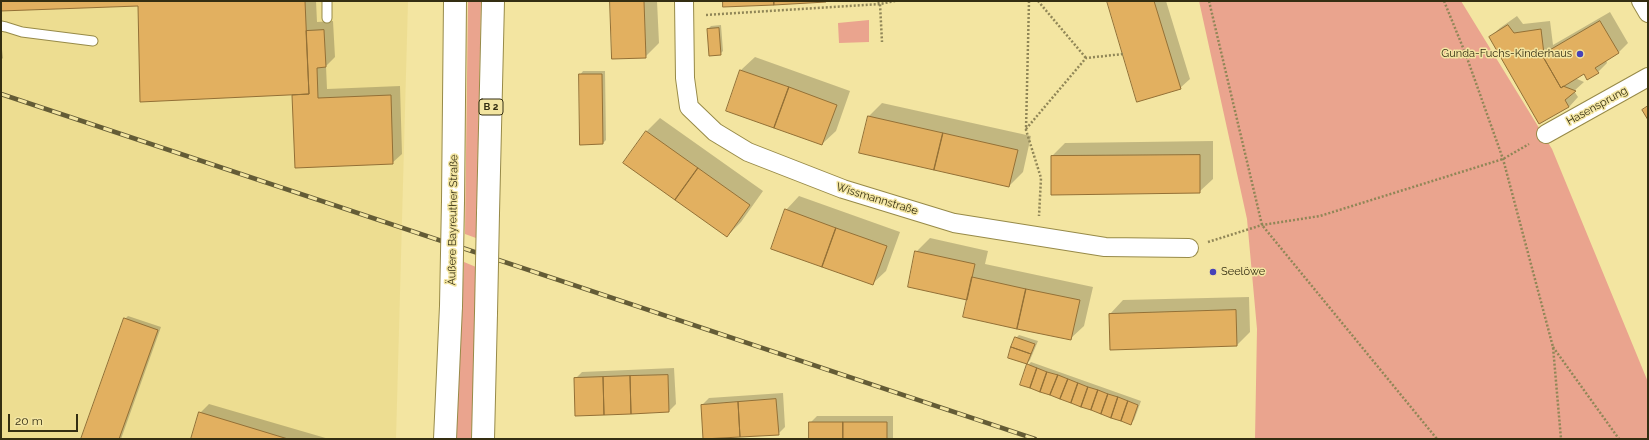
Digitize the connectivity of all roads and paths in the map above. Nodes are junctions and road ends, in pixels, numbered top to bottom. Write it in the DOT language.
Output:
graph roads {
  1 [pos="326,1"];
  2 [pos="455,1"];
  3 [pos="493,1"];
  4 [pos="895,1"];
  5 [pos="1029,1"];
  6 [pos="1038,1"];
  7 [pos="1209,1"];
  8 [pos="1444,1"];
  9 [pos="1641,1"];
  10 [pos="879,2"];
  11 [pos="685,9"];
  12 [pos="1648,13"];
  13 [pos="327,18"];
  14 [pos="1,26"];
  15 [pos="93,41"];
  16 [pos="882,42"];
  17 [pos="1123,54"];
  18 [pos="1086,58"];
  19 [pos="1648,77"];
  20 [pos="1026,130"];
  21 [pos="1546,134"];
  22 [pos="1503,159"];
  23 [pos="1262,225"];
  24 [pos="1037,237"];
  25 [pos="1189,248"];
  26 [pos="1553,347"];
  27 [pos="445,439"];
  28 [pos="483,439"];
  29 [pos="1437,439"];
  30 [pos="1561,439"];
  31 [pos="1619,439"];
  1 -- 13 [label="lane"];
  2 -- 27 [label="main road, Äußere Bayreuther Straße, bridge"];
  3 -- 28 [label="main road, B 2, bridge"];
  4 -- 10 [label="path"];
  5 -- 20 [label="path"];
  6 -- 18 [label="path"];
  7 -- 23 [label="path"];
  8 -- 22 [label="path"];
  9 -- 12 [label="street"];
  10 -- 11 [label="path"];
  10 -- 16 [label="path"];
  11 -- 24 [label="street, Wissmannstraße"];
  14 -- 15 [label="lane"];
  17 -- 18 [label="path"];
  18 -- 20 [label="path"];
  19 -- 21 [label="street, Hasensprung"];
  20 -- 24 [label="path"];
  21 -- 22 [label="path"];
  22 -- 23 [label="path"];
  22 -- 26 [label="path"];
  23 -- 25 [label="path"];
  23 -- 29 [label="path"];
  24 -- 25 [label="street, Wissmannstraße"];
  26 -- 30 [label="path"];
  26 -- 31 [label="path"];
}
